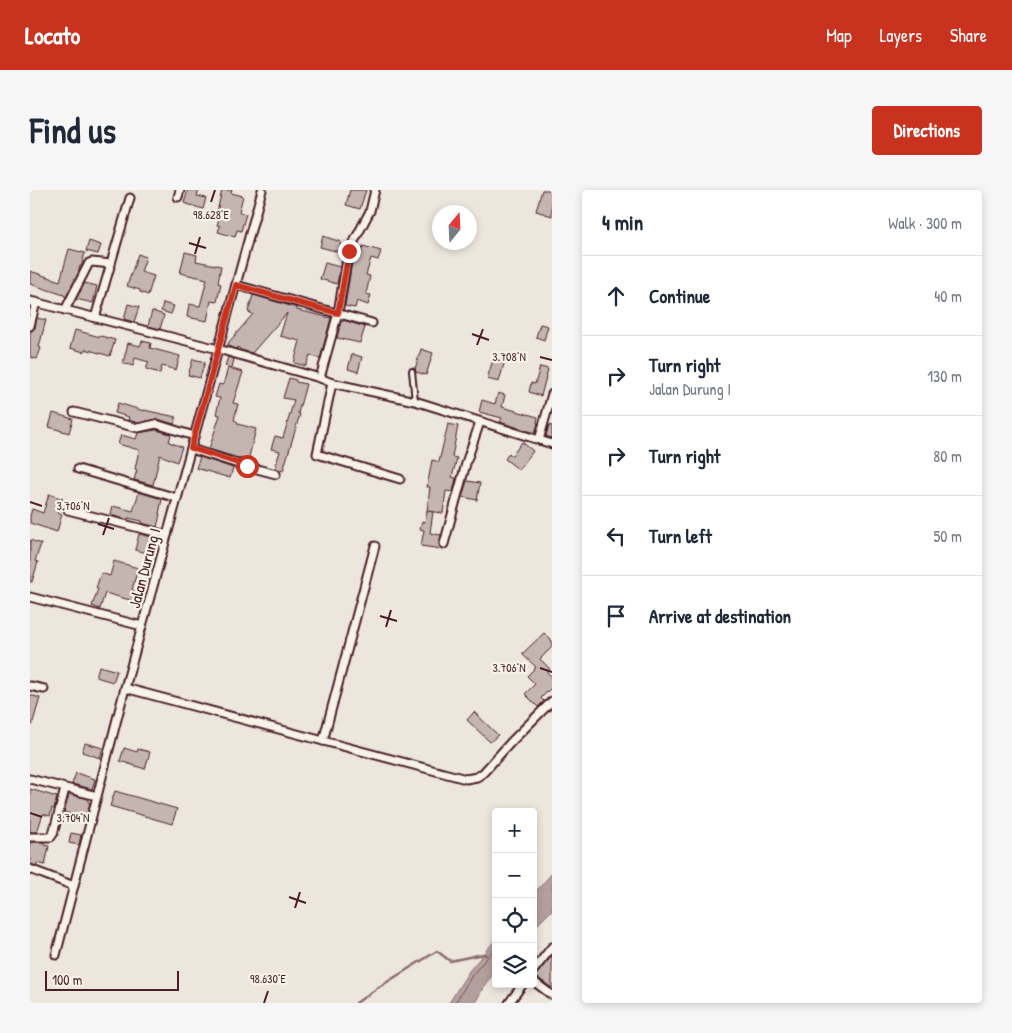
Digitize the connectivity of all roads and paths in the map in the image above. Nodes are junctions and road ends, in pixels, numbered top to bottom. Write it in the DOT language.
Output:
graph roads {
  1 [pos="262,190"];
  2 [pos="375,190"];
  3 [pos="130,198"];
  4 [pos="111,264"];
  5 [pos="236,285"];
  6 [pos="33,301"];
  7 [pos="65,310"];
  8 [pos="338,313"];
  9 [pos="95,318"];
  10 [pos="372,323"];
  11 [pos="30,326"];
  12 [pos="218,350"];
  13 [pos="412,371"];
  14 [pos="320,378"];
  15 [pos="332,383"];
  16 [pos="552,394"];
  17 [pos="414,401"];
  18 [pos="74,412"];
  19 [pos="480,422"];
  20 [pos="194,436"];
  21 [pos="539,440"];
  22 [pos="552,444"];
  23 [pos="191,448"];
  24 [pos="78,469"];
  25 [pos="276,474"];
  26 [pos="400,479"];
  27 [pos="177,498"];
  28 [pos="68,510"];
  29 [pos="167,535"];
  30 [pos="444,544"];
  31 [pos="375,546"];
  32 [pos="30,598"];
  33 [pos="142,626"];
  34 [pos="30,686"];
  35 [pos="125,688"];
  36 [pos="44,690"];
  37 [pos="552,701"];
  38 [pos="323,740"];
  39 [pos="30,779"];
  40 [pos="65,789"];
  41 [pos="97,796"];
  42 [pos="30,837"];
  43 [pos="30,869"];
  44 [pos="74,886"];
  45 [pos="552,947"];
  46 [pos="56,955"];
  47 [pos="537,966"];
  48 [pos="537,984"];
  49 [pos="520,988"];
  50 [pos="552,995"];
  51 [pos="509,1003"];
  1 -- 5 [label="street, Jalan Durung I"];
  2 -- 8 [label="street"];
  3 -- 4 [label="street"];
  4 -- 7 [label="street"];
  4 -- 9 [label="street"];
  5 -- 8 [label="street"];
  5 -- 12 [label="street, Jalan Durung I"];
  6 -- 7 [label="street"];
  6 -- 11 [label="street"];
  7 -- 9 [label="street"];
  8 -- 10 [label="street"];
  8 -- 14 [label="street"];
  9 -- 12 [label="street"];
  12 -- 14 [label="street"];
  12 -- 20 [label="street, Jalan Durung I"];
  13 -- 17 [label="lane"];
  14 -- 15 [label="street"];
  15 -- 17 [label="street"];
  15 -- 26 [label="street"];
  16 -- 21 [label="street"];
  17 -- 19 [label="street"];
  18 -- 20 [label="street"];
  19 -- 21 [label="street"];
  19 -- 30 [label="street"];
  20 -- 23 [label="street, Jalan Durung I"];
  21 -- 22 [label="street"];
  23 -- 25 [label="street"];
  23 -- 27 [label="street, Jalan Durung I"];
  24 -- 27 [label="street"];
  27 -- 29 [label="street, Jalan Durung I"];
  28 -- 29 [label="street"];
  29 -- 33 [label="street, Jalan Durung I"];
  31 -- 38 [label="street"];
  32 -- 33 [label="street"];
  33 -- 35 [label="street, Jalan Durung I"];
  34 -- 36 [label="street"];
  35 -- 38 [label="street"];
  35 -- 41 [label="street, Jalan Durung I"];
  37 -- 38 [label="street"];
  39 -- 40 [label="street"];
  40 -- 41 [label="street"];
  40 -- 42 [label="street"];
  41 -- 44 [label="street, Jalan Durung I"];
  43 -- 44 [label="street"];
  44 -- 46 [label="street, Jalan Durung I"];
  45 -- 47 [label="street"];
  48 -- 50 [label="street"];
  49 -- 51 [label="street"];
}
